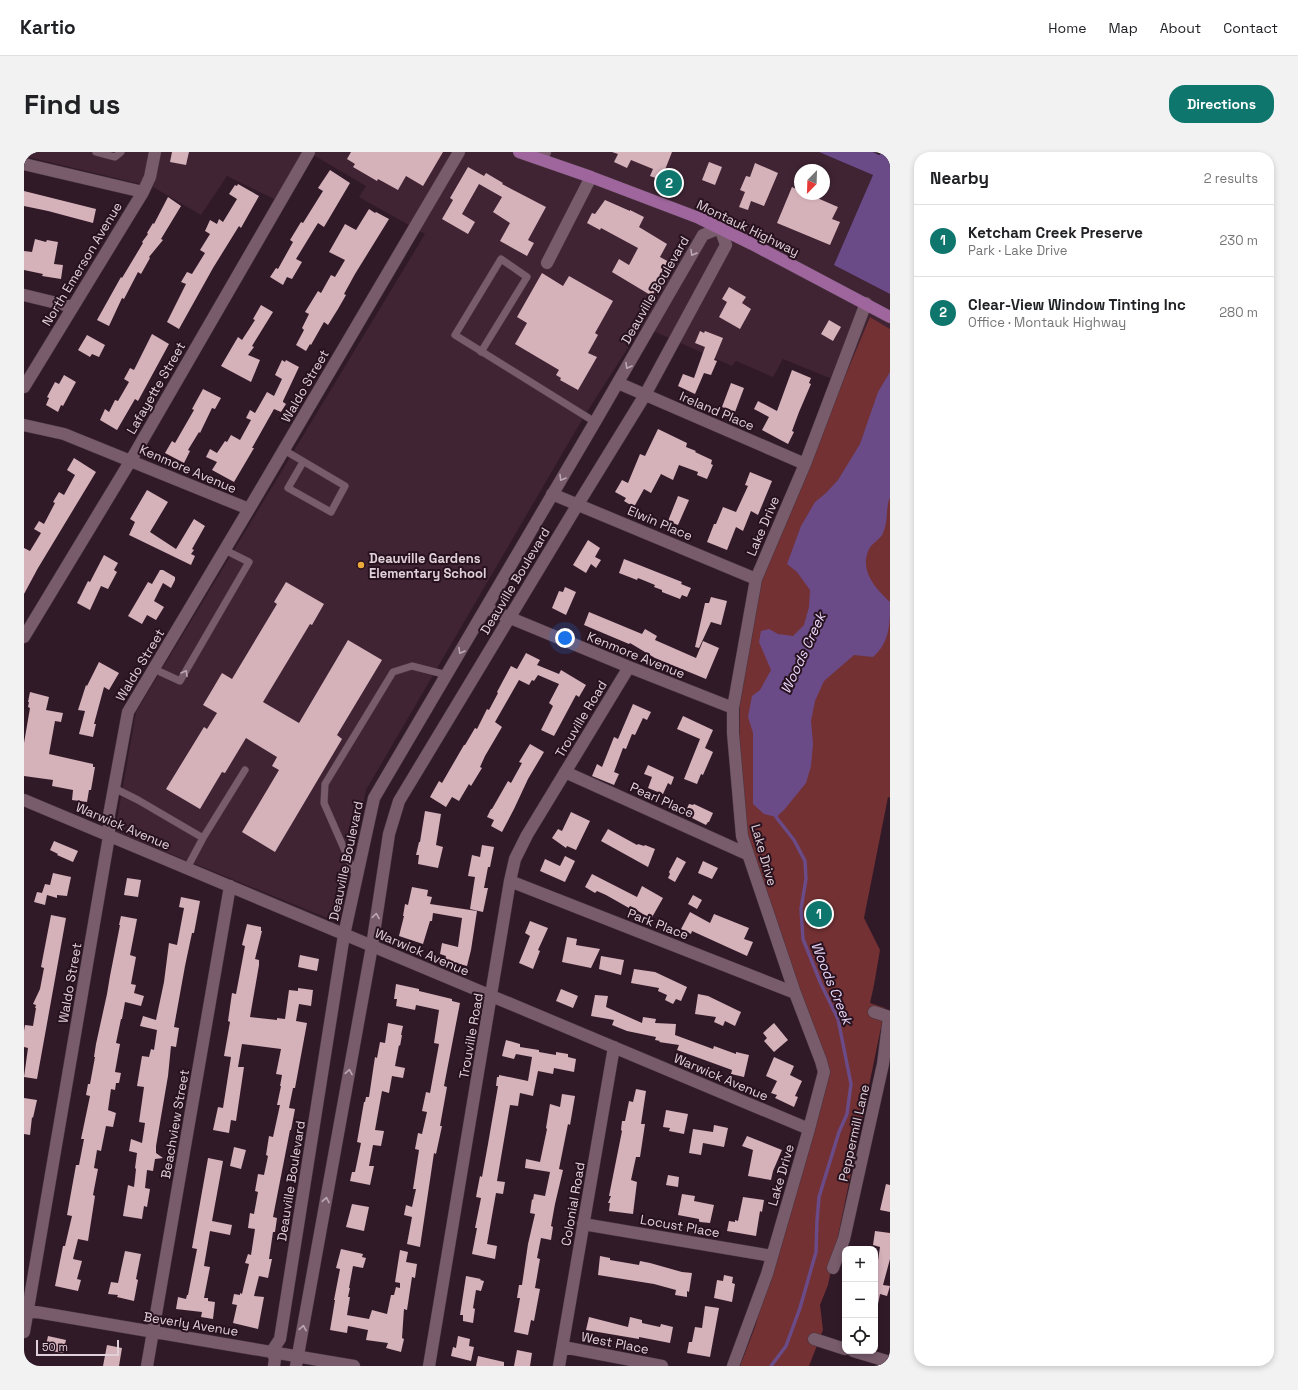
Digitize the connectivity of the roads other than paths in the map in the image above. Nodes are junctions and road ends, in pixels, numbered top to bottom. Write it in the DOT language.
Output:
graph roads {
  1 [pos="96,152"];
  2 [pos="121,152"];
  3 [pos="155,152"];
  4 [pos="309,152"];
  5 [pos="459,152"];
  6 [pos="519,152"];
  7 [pos="543,156"];
  8 [pos="24,164"];
  9 [pos="591,177"];
  10 [pos="143,192"];
  11 [pos="720,228"];
  12 [pos="547,263"];
  13 [pos="24,295"];
  14 [pos="866,303"];
  15 [pos="73,307"];
  16 [pos="890,317"];
  17 [pos="481,352"];
  18 [pos="618,383"];
  19 [pos="24,387"];
  20 [pos="645,395"];
  21 [pos="595,422"];
  22 [pos="24,426"];
  23 [pos="284,450"];
  24 [pos="131,460"];
  25 [pos="304,462"];
  26 [pos="805,464"];
  27 [pos="552,494"];
  28 [pos="578,504"];
  29 [pos="249,509"];
  30 [pos="225,550"];
  31 [pos="756,579"];
  32 [pos="486,608"];
  33 [pos="509,618"];
  34 [pos="24,637"];
  35 [pos="154,668"];
  36 [pos="629,668"];
  37 [pos="447,675"];
  38 [pos="733,708"];
  39 [pos="245,770"];
  40 [pos="566,772"];
  41 [pos="114,788"];
  42 [pos="24,800"];
  43 [pos="109,836"];
  44 [pos="203,838"];
  45 [pos="747,854"];
  46 [pos="187,868"];
  47 [pos="356,876"];
  48 [pos="510,882"];
  49 [pos="230,886"];
  50 [pos="344,934"];
  51 [pos="372,946"];
  52 [pos="796,993"];
  53 [pos="492,997"];
  54 [pos="874,1012"];
  55 [pos="890,1017"];
  56 [pos="614,1048"];
  57 [pos="809,1129"];
  58 [pos="583,1224"];
  59 [pos="772,1256"];
  60 [pos="833,1268"];
  61 [pos="26,1311"];
  62 [pos="24,1332"];
  63 [pos="153,1332"];
  64 [pos="814,1339"];
  65 [pos="563,1347"];
  66 [pos="842,1347"];
  67 [pos="272,1352"];
  68 [pos="863,1354"];
  69 [pos="297,1361"];
  70 [pos="890,1362"];
  71 [pos="147,1366"];
  72 [pos="274,1366"];
  73 [pos="354,1366"];
  74 [pos="429,1366"];
  75 [pos="559,1366"];
  76 [pos="662,1366"];
  77 [pos="733,1366"];
  1 -- 2 [label="lane"];
  3 -- 10 [label="street, North Emerson Avenue"];
  4 -- 24 [label="street, Lafayette Street"];
  5 -- 23 [label="street, Waldo Street"];
  6 -- 7 [label="main road, Montauk Highway"];
  7 -- 9 [label="main road, Montauk Highway"];
  8 -- 10 [label="street"];
  9 -- 11 [label="main road, Montauk Highway"];
  9 -- 12 [label="street"];
  10 -- 15 [label="street, North Emerson Avenue"];
  11 -- 14 [label="main road, Montauk Highway"];
  11 -- 18 [label="street, Deauville Boulevard, one-way"];
  11 -- 20 [label="street, Deauville Boulevard"];
  13 -- 15 [label="street"];
  14 -- 16 [label="main road, Montauk Highway"];
  14 -- 26 [label="street, Lake Drive"];
  15 -- 19 [label="street, North Emerson Avenue"];
  17 -- 17 [label="lane"];
  17 -- 21 [label="lane"];
  18 -- 20 [label="street, Ireland Place"];
  18 -- 21 [label="street, Deauville Boulevard"];
  20 -- 26 [label="street, Ireland Place"];
  20 -- 28 [label="street, Deauville Boulevard"];
  21 -- 27 [label="street, Deauville Boulevard, one-way"];
  22 -- 24 [label="street, Kenmore Avenue"];
  23 -- 25 [label="lane"];
  23 -- 29 [label="street, Waldo Street"];
  24 -- 29 [label="street, Kenmore Avenue"];
  24 -- 34 [label="street, Lafayette Street"];
  25 -- 25 [label="lane"];
  26 -- 31 [label="street, Lake Drive"];
  27 -- 28 [label="street, Elwin Place"];
  27 -- 32 [label="street, Deauville Boulevard"];
  28 -- 31 [label="street, Elwin Place"];
  28 -- 33 [label="street, Deauville Boulevard"];
  29 -- 30 [label="street, Waldo Street"];
  30 -- 35 [label="street, Waldo Street"];
  35 -- 30 [label="lane, one-way"];
  31 -- 38 [label="street, Lake Drive"];
  32 -- 33 [label="street, Kenmore Avenue"];
  32 -- 37 [label="street, Deauville Boulevard, one-way"];
  33 -- 36 [label="street, Kenmore Avenue"];
  51 -- 33 [label="street, Deauville Boulevard, one-way"];
  35 -- 41 [label="street, Waldo Street"];
  36 -- 38 [label="street, Kenmore Avenue"];
  36 -- 40 [label="street, Trouville Road"];
  37 -- 47 [label="street, Deauville Boulevard"];
  37 -- 47 [label="lane"];
  38 -- 45 [label="street, Lake Drive"];
  39 -- 44 [label="lane"];
  40 -- 45 [label="street, Pearl Place"];
  40 -- 48 [label="street, Trouville Road"];
  41 -- 43 [label="street, Waldo Street"];
  41 -- 44 [label="lane"];
  42 -- 43 [label="street, Warwick Avenue"];
  43 -- 46 [label="street, Warwick Avenue"];
  43 -- 61 [label="street, Waldo Street"];
  44 -- 46 [label="lane"];
  45 -- 52 [label="street, Lake Drive"];
  46 -- 49 [label="street, Warwick Avenue"];
  47 -- 50 [label="street, Deauville Boulevard"];
  48 -- 52 [label="street, Park Place"];
  48 -- 53 [label="street, Trouville Road"];
  49 -- 50 [label="street, Warwick Avenue"];
  49 -- 63 [label="street, Beachview Street"];
  50 -- 51 [label="street, Warwick Avenue"];
  50 -- 67 [label="street, Deauville Boulevard"];
  51 -- 53 [label="street, Warwick Avenue"];
  69 -- 51 [label="street, Deauville Boulevard, one-way"];
  52 -- 57 [label="street, Lake Drive"];
  53 -- 56 [label="street, Warwick Avenue"];
  53 -- 74 [label="street, Trouville Road"];
  54 -- 55 [label="street, Peppermill Lane"];
  55 -- 60 [label="street, Peppermill Lane"];
  56 -- 57 [label="street, Warwick Avenue"];
  56 -- 58 [label="street, Colonial Road"];
  57 -- 59 [label="street, Lake Drive"];
  58 -- 59 [label="street, Locust Place"];
  58 -- 65 [label="street, Colonial Road"];
  59 -- 77 [label="street, Lake Drive"];
  61 -- 62 [label="street, Waldo Street"];
  61 -- 63 [label="street, Beverly Avenue"];
  63 -- 67 [label="street, Beverly Avenue"];
  63 -- 71 [label="street, Beachview Street"];
  64 -- 66 [label="street"];
  65 -- 75 [label="street, Colonial Road"];
  65 -- 76 [label="street, West Place"];
  67 -- 69 [label="street, Beverly Avenue"];
  67 -- 72 [label="street"];
  68 -- 70 [label="street"];
  69 -- 73 [label="street, Beverly Avenue"];
}
